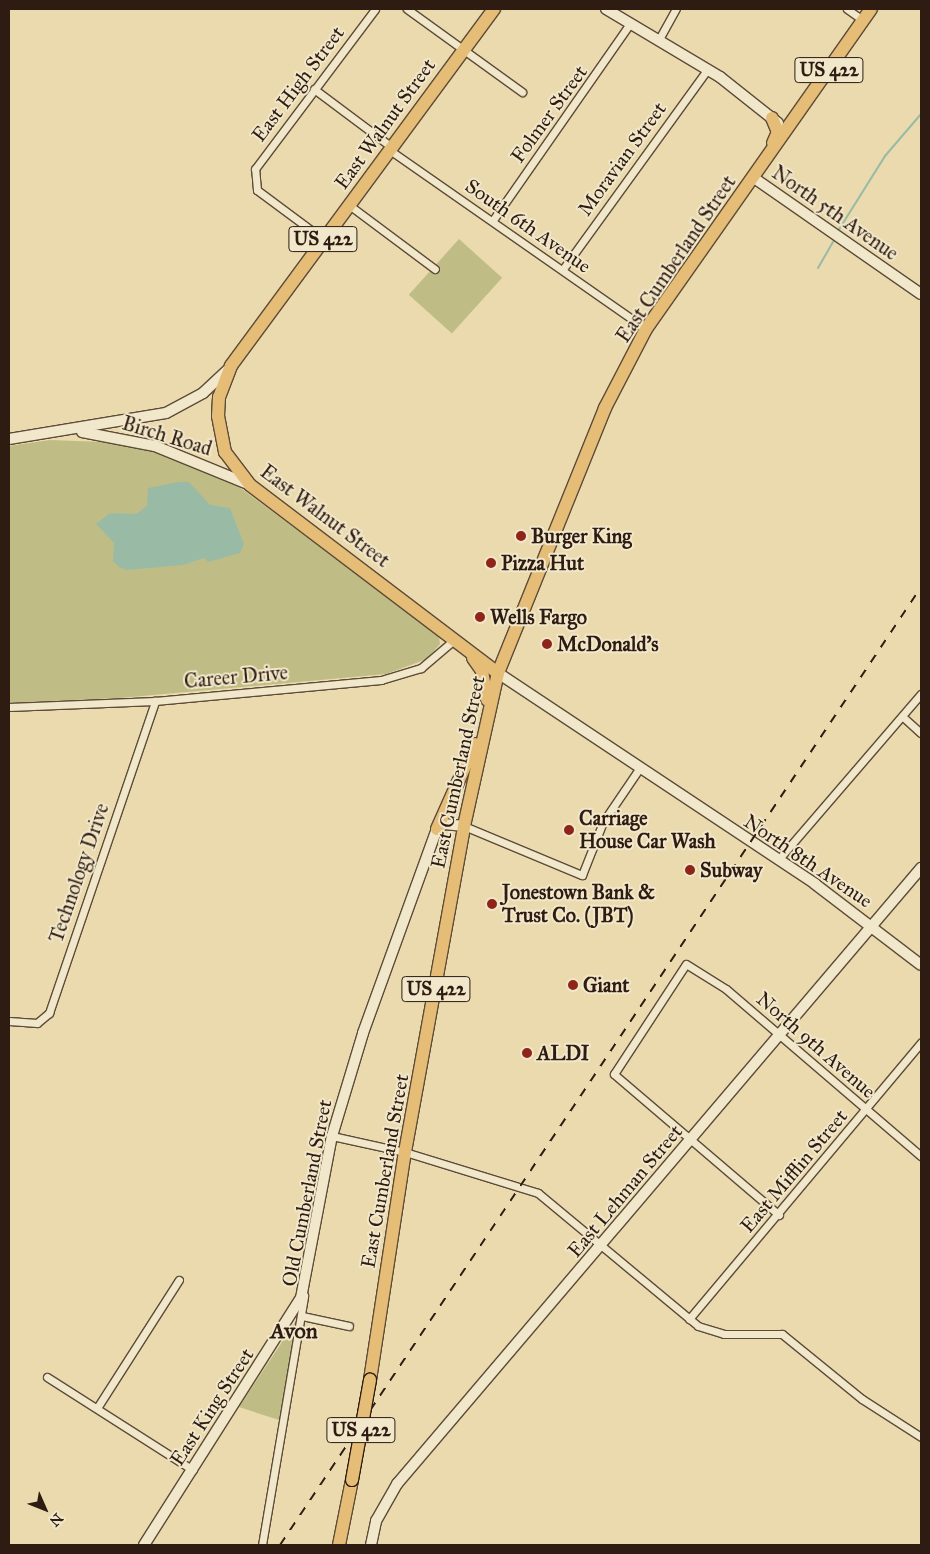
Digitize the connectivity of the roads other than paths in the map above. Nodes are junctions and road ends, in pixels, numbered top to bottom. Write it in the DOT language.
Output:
graph roads {
  1 [pos="375,9"];
  2 [pos="407,9"];
  3 [pos="494,9"];
  4 [pos="606,9"];
  5 [pos="676,9"];
  6 [pos="847,9"];
  7 [pos="871,9"];
  8 [pos="863,20"];
  9 [pos="629,25"];
  10 [pos="658,41"];
  11 [pos="463,51"];
  12 [pos="708,69"];
  13 [pos="314,89"];
  14 [pos="522,92"];
  15 [pos="772,118"];
  16 [pos="786,130"];
  17 [pos="392,150"];
  18 [pos="754,178"];
  19 [pos="349,205"];
  20 [pos="493,220"];
  21 [pos="324,239"];
  22 [pos="435,269"];
  23 [pos="563,269"];
  24 [pos="921,294"];
  25 [pos="646,329"];
  26 [pos="231,366"];
  27 [pos="71,430"];
  28 [pos="9,439"];
  29 [pos="250,485"];
  30 [pos="454,640"];
  31 [pos="467,650"];
  32 [pos="498,673"];
  33 [pos="921,694"];
  34 [pos="154,700"];
  35 [pos="9,708"];
  36 [pos="487,708"];
  37 [pos="902,717"];
  38 [pos="484,724"];
  39 [pos="921,733"];
  40 [pos="639,769"];
  41 [pos="464,826"];
  42 [pos="438,830"];
  43 [pos="778,860"];
  44 [pos="921,868"];
  45 [pos="872,925"];
  46 [pos="921,965"];
  47 [pos="9,1021"];
  48 [pos="779,1034"];
  49 [pos="921,1043"];
  50 [pos="867,1109"];
  51 [pos="332,1136"];
  52 [pos="690,1140"];
  53 [pos="405,1152"];
  54 [pos="921,1156"];
  55 [pos="779,1214"];
  56 [pos="602,1245"];
  57 [pos="179,1280"];
  58 [pos="306,1286"];
  59 [pos="302,1316"];
  60 [pos="689,1319"];
  61 [pos="349,1326"];
  62 [pos="47,1377"];
  63 [pos="97,1408"];
  64 [pos="921,1437"];
  65 [pos="193,1470"];
  66 [pos="144,1545"];
  67 [pos="262,1545"];
  68 [pos="339,1545"];
  69 [pos="371,1545"];
  1 -- 13 [label="street, East High Street"];
  2 -- 11 [label="street"];
  3 -- 11 [label="highway, East Walnut Street / US 422"];
  4 -- 9 [label="street"];
  5 -- 10 [label="street"];
  6 -- 8 [label="street"];
  7 -- 8 [label="highway, East Cumberland Street / US 422"];
  8 -- 16 [label="highway, East Cumberland Street / US 422"];
  9 -- 10 [label="street"];
  9 -- 20 [label="street, Folmer Street"];
  10 -- 12 [label="street"];
  11 -- 14 [label="street"];
  11 -- 17 [label="highway, East Walnut Street / US 422"];
  12 -- 15 [label="street"];
  12 -- 23 [label="street, Moravian Street"];
  13 -- 17 [label="street, South 6th Avenue"];
  13 -- 21 [label="street, East High Street"];
  15 -- 16 [label="street"];
  15 -- 18 [label="highway"];
  16 -- 18 [label="highway, East Cumberland Street / US 422"];
  17 -- 19 [label="highway, East Walnut Street / US 422"];
  17 -- 20 [label="street, South 6th Avenue"];
  18 -- 24 [label="street, North 5th Avenue"];
  18 -- 25 [label="highway, East Cumberland Street / US 422"];
  19 -- 21 [label="highway, East Walnut Street / US 422"];
  19 -- 22 [label="street"];
  20 -- 23 [label="street, South 6th Avenue"];
  21 -- 26 [label="highway, East Walnut Street / US 422"];
  23 -- 25 [label="street, South 6th Avenue"];
  25 -- 32 [label="highway, East Cumberland Street / US 422"];
  26 -- 27 [label="street, Birch Road"];
  26 -- 29 [label="highway, East Walnut Street / US 422"];
  27 -- 28 [label="street, Birch Road"];
  27 -- 29 [label="street, Birch Road"];
  29 -- 30 [label="highway, East Walnut Street / US 422"];
  30 -- 31 [label="highway, East Walnut Street / US 422"];
  30 -- 34 [label="street, Career Drive"];
  31 -- 32 [label="highway, East Walnut Street"];
  31 -- 36 [label="highway, US 422"];
  32 -- 36 [label="highway, East Cumberland Street / US 422"];
  32 -- 40 [label="street, North 8th Avenue"];
  33 -- 37 [label="street"];
  34 -- 35 [label="street, Career Drive"];
  34 -- 47 [label="street, Technology Drive"];
  36 -- 38 [label="highway, East Cumberland Street / US 422"];
  37 -- 39 [label="street"];
  37 -- 43 [label="street"];
  38 -- 41 [label="highway, East Cumberland Street / US 422"];
  38 -- 42 [label="highway"];
  40 -- 41 [label="street"];
  40 -- 43 [label="street, North 8th Avenue"];
  41 -- 42 [label="street"];
  41 -- 53 [label="highway, East Cumberland Street / US 422"];
  42 -- 51 [label="street, Old Cumberland Street"];
  43 -- 45 [label="street, North 8th Avenue"];
  44 -- 45 [label="street, East Lehman Street"];
  45 -- 46 [label="street, North 8th Avenue"];
  45 -- 48 [label="street, East Lehman Street"];
  48 -- 50 [label="street, North 9th Avenue"];
  48 -- 52 [label="street, East Lehman Street"];
  48 -- 52 [label="street, North 9th Avenue"];
  49 -- 50 [label="street, East Mifflin Street"];
  50 -- 54 [label="street, North 9th Avenue"];
  50 -- 55 [label="street, East Mifflin Street"];
  51 -- 53 [label="street"];
  51 -- 58 [label="street, Old Cumberland Street"];
  52 -- 55 [label="street"];
  52 -- 56 [label="street, East Lehman Street"];
  53 -- 56 [label="street"];
  53 -- 68 [label="highway, East Cumberland Street / US 422, bridge"];
  55 -- 60 [label="street, East Mifflin Street"];
  56 -- 60 [label="street"];
  56 -- 69 [label="street, East Lehman Street"];
  57 -- 63 [label="street"];
  58 -- 59 [label="street, Old Cumberland Street"];
  58 -- 65 [label="street, East King Street"];
  59 -- 61 [label="street"];
  59 -- 67 [label="street, Old Cumberland Street"];
  60 -- 64 [label="street"];
  62 -- 63 [label="street"];
  63 -- 65 [label="street"];
  65 -- 66 [label="street, East King Street"];
}
